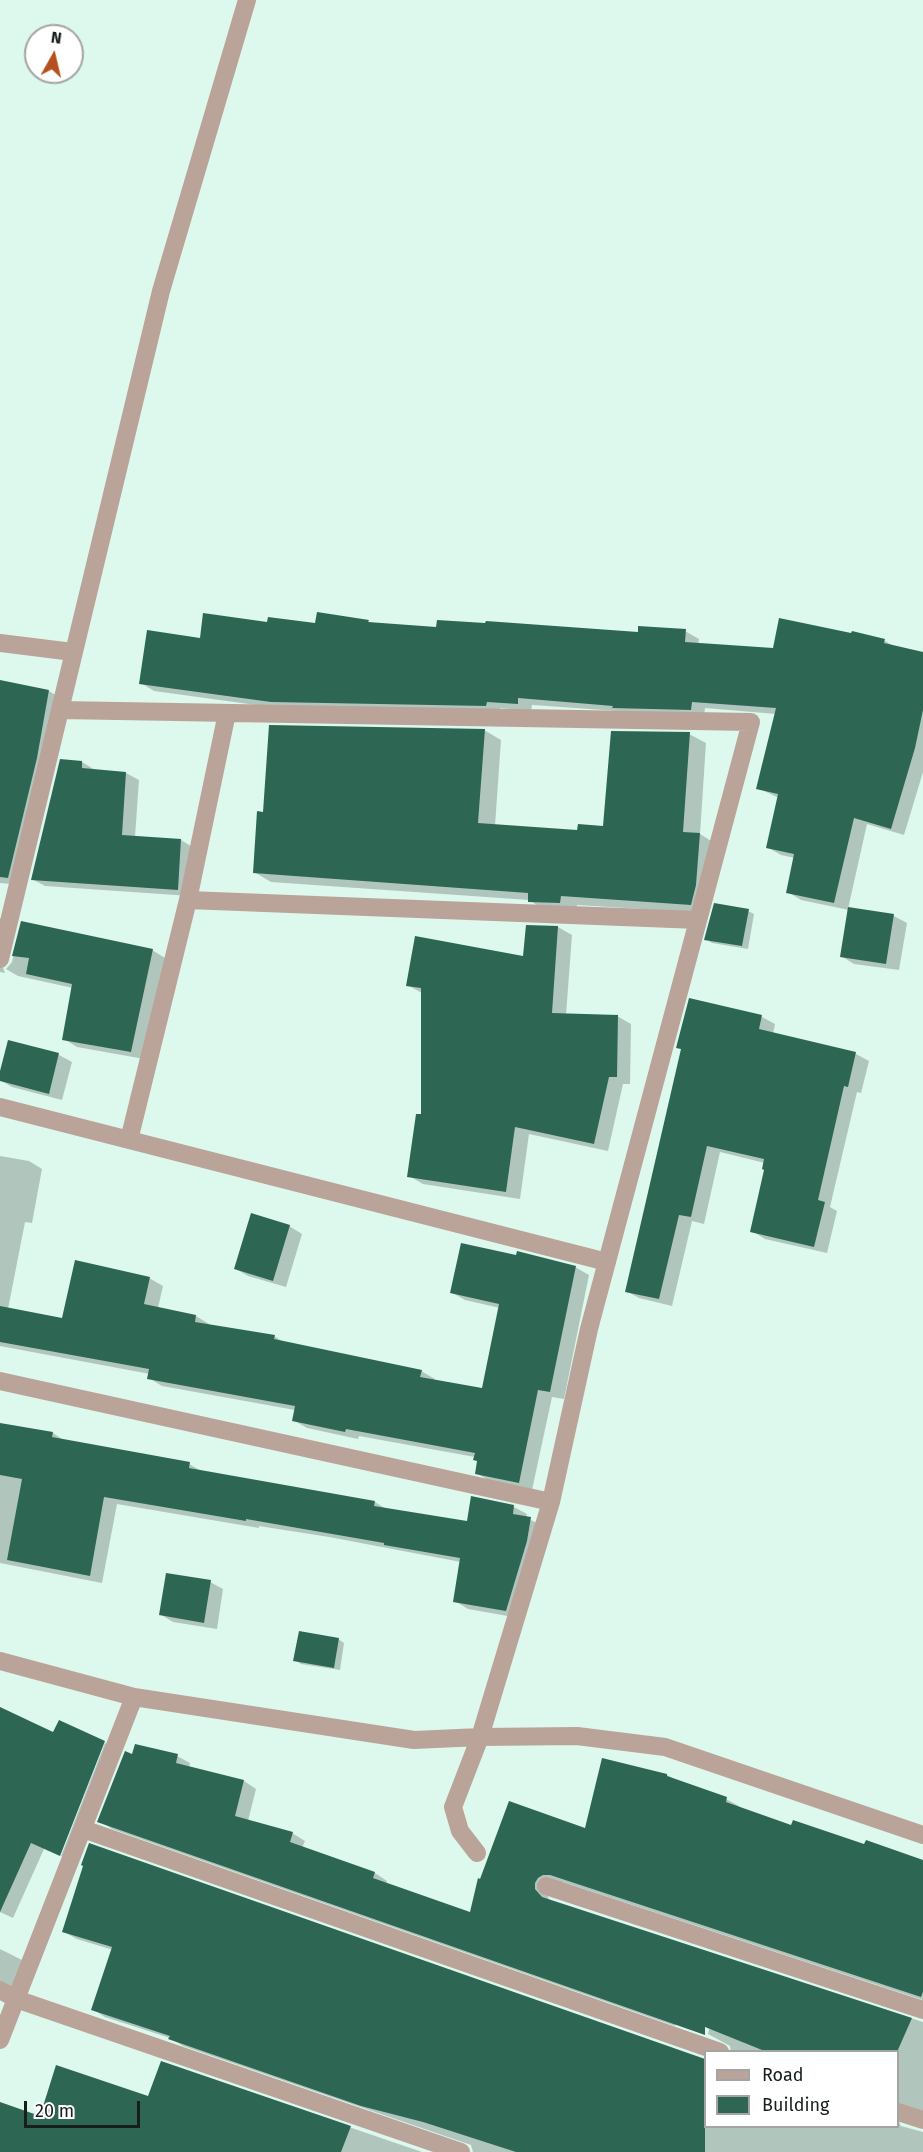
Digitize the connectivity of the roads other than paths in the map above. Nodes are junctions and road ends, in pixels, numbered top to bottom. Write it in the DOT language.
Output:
graph roads {
  1 [pos="247,0"];
  2 [pos="0,643"];
  3 [pos="74,652"];
  4 [pos="60,710"];
  5 [pos="227,713"];
  6 [pos="188,900"];
  7 [pos="698,920"];
  8 [pos="0,959"];
  9 [pos="0,1107"];
  10 [pos="129,1140"];
  11 [pos="607,1262"];
  12 [pos="0,1381"];
  13 [pos="551,1502"];
  14 [pos="0,1661"];
  15 [pos="134,1697"];
  16 [pos="480,1737"];
  17 [pos="83,1829"];
  18 [pos="923,1835"];
  19 [pos="477,1853"];
  20 [pos="546,1886"];
  21 [pos="0,1990"];
  22 [pos="16,1999"];
  23 [pos="923,2010"];
  24 [pos="0,2040"];
  25 [pos="714,2050"];
  26 [pos="899,2113"];
  27 [pos="923,2120"];
  28 [pos="461,2152"];
  1 -- 3 [label="street"];
  2 -- 3 [label="street"];
  3 -- 4 [label="street"];
  4 -- 5 [label="street"];
  4 -- 8 [label="street"];
  5 -- 6 [label="street"];
  5 -- 7 [label="street"];
  6 -- 7 [label="street"];
  6 -- 10 [label="street"];
  7 -- 11 [label="street"];
  9 -- 10 [label="street"];
  10 -- 11 [label="street"];
  11 -- 13 [label="street"];
  12 -- 13 [label="street"];
  13 -- 16 [label="street"];
  14 -- 15 [label="street"];
  15 -- 16 [label="street"];
  15 -- 17 [label="street"];
  16 -- 18 [label="street"];
  16 -- 19 [label="street"];
  17 -- 22 [label="street"];
  17 -- 25 [label="street"];
  20 -- 23 [label="street"];
  21 -- 22 [label="street"];
  22 -- 24 [label="street"];
  22 -- 28 [label="street"];
  26 -- 27 [label="street"];
}
